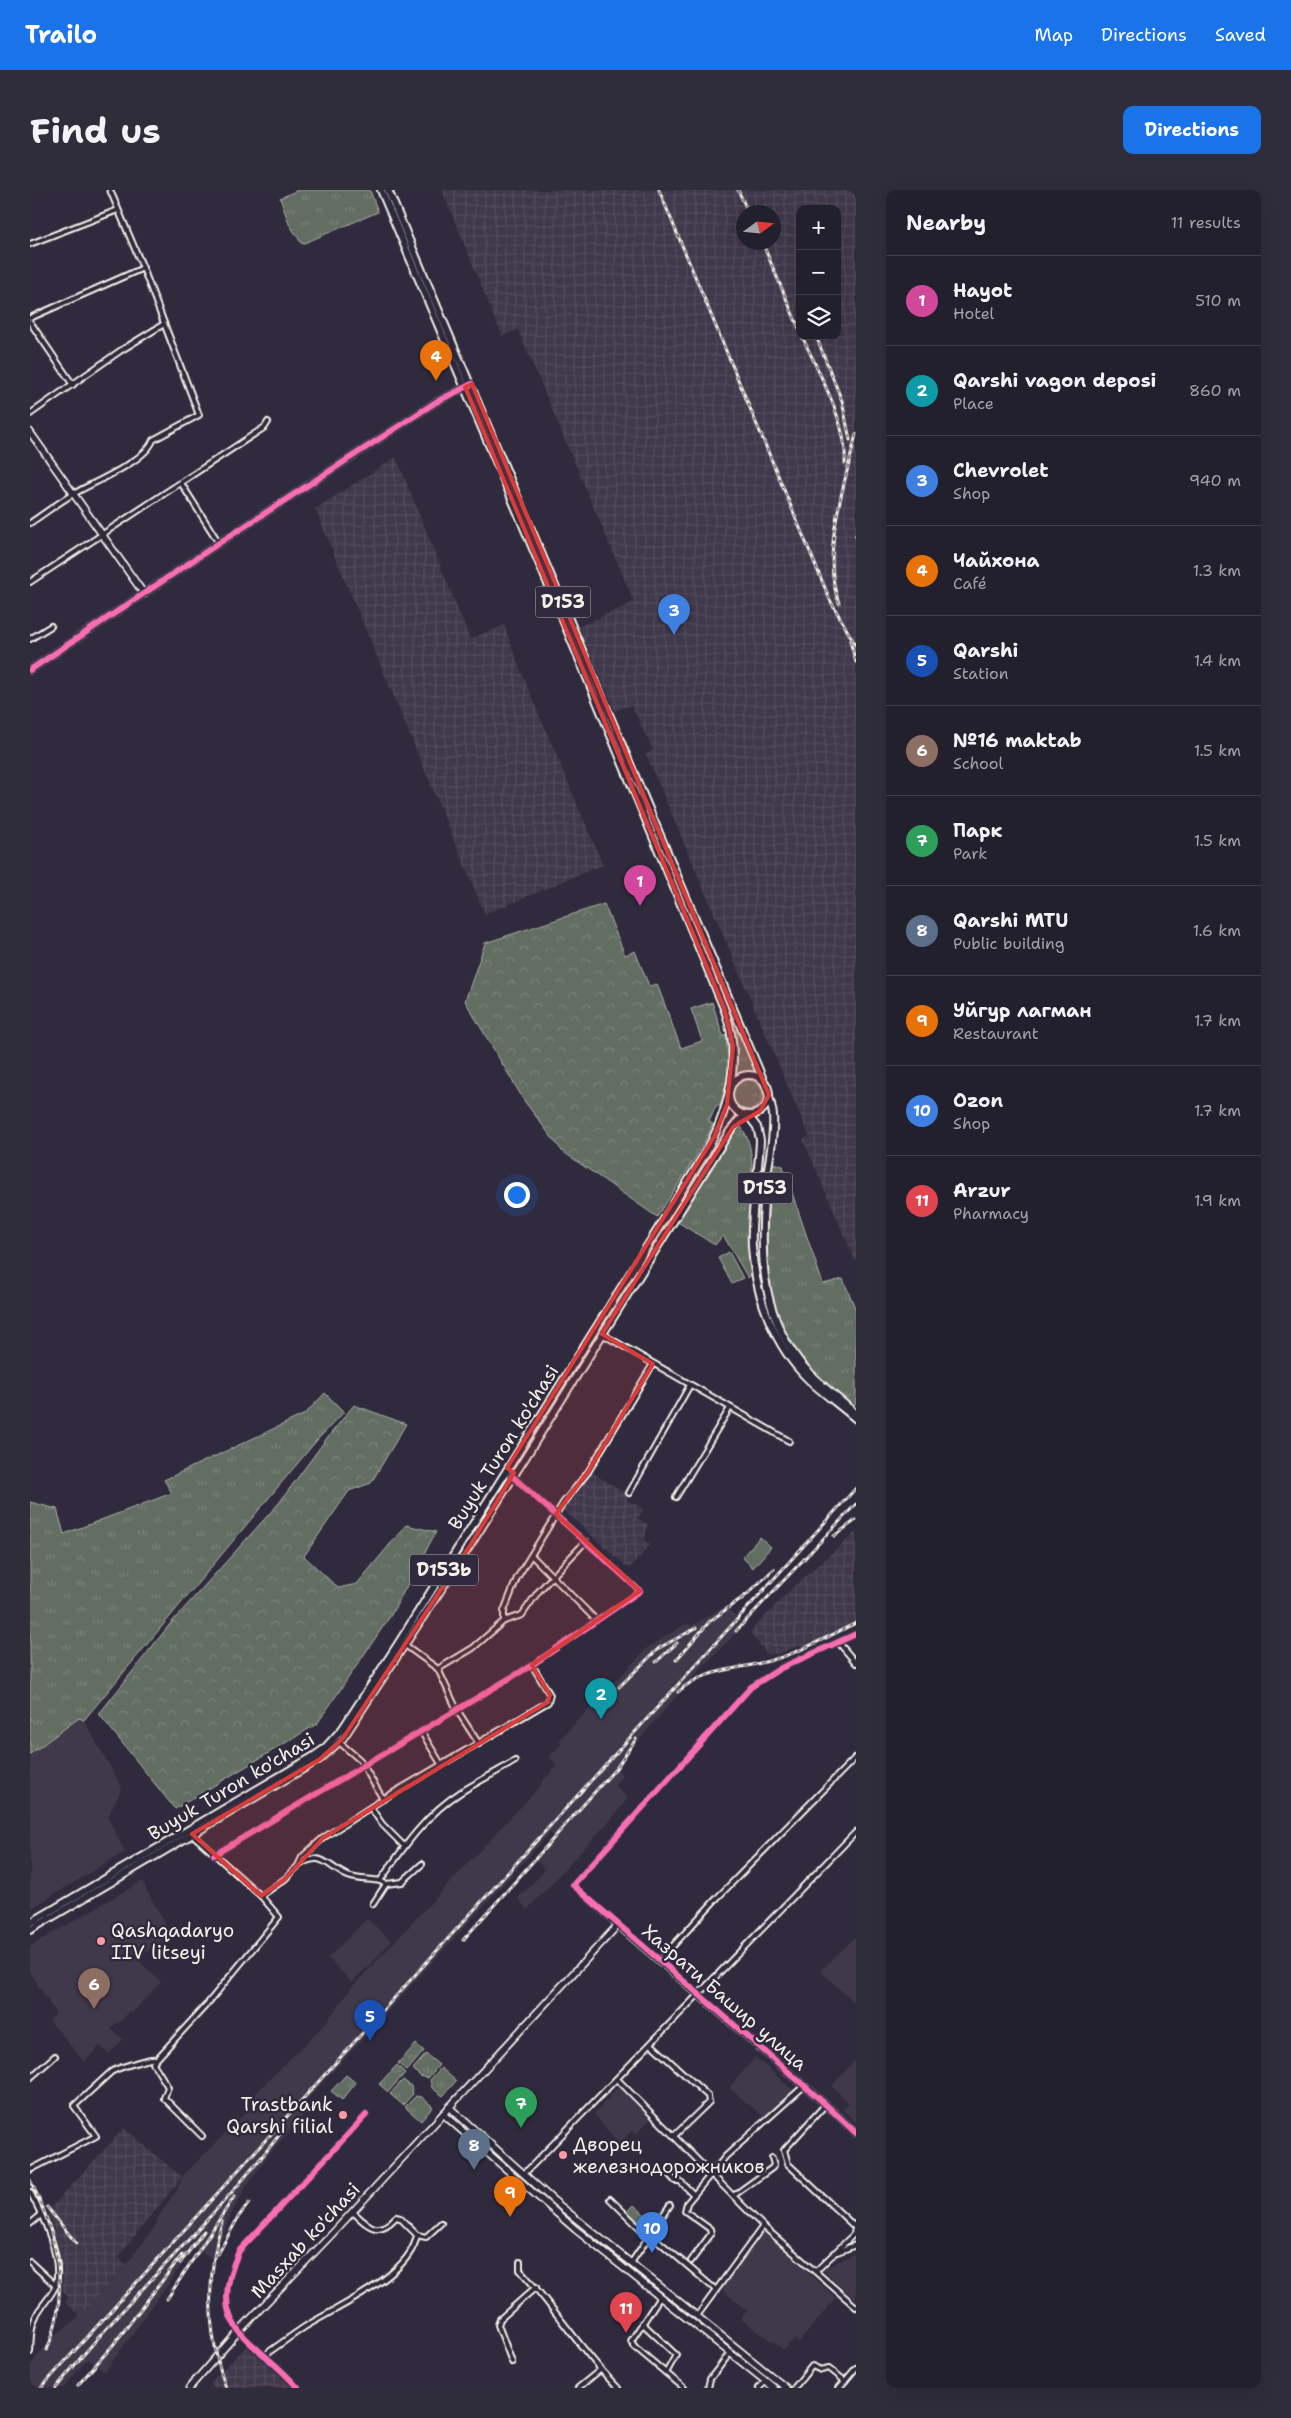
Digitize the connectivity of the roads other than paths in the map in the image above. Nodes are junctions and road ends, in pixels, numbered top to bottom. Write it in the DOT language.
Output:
graph roads {
  1 [pos="110,190"];
  2 [pos="381,190"];
  3 [pos="388,190"];
  4 [pos="118,210"];
  5 [pos="30,244"];
  6 [pos="143,268"];
  7 [pos="30,318"];
  8 [pos="30,322"];
  9 [pos="164,324"];
  10 [pos="73,384"];
  11 [pos="472,384"];
  12 [pos="465,387"];
  13 [pos="30,414"];
  14 [pos="268,422"];
  15 [pos="30,432"];
  16 [pos="181,483"];
  17 [pos="73,494"];
  18 [pos="30,523"];
  19 [pos="101,535"];
  20 [pos="219,543"];
  21 [pos="30,582"];
  22 [pos="144,594"];
  23 [pos="50,626"];
  24 [pos="30,639"];
  25 [pos="30,670"];
  26 [pos="768,1089"];
  27 [pos="730,1092"];
  28 [pos="748,1115"];
  29 [pos="602,1334"];
  30 [pos="653,1364"];
  31 [pos="690,1385"];
  32 [pos="730,1408"];
  33 [pos="847,1409"];
  34 [pos="856,1414"];
  35 [pos="856,1419"];
  36 [pos="789,1441"];
  37 [pos="507,1468"];
  38 [pos="513,1475"];
  39 [pos="629,1493"];
  40 [pos="676,1497"];
  41 [pos="556,1514"];
  42 [pos="586,1541"];
  43 [pos="532,1556"];
  44 [pos="552,1577"];
  45 [pos="504,1621"];
  46 [pos="597,1621"];
  47 [pos="856,1634"];
  48 [pos="839,1643"];
  49 [pos="405,1645"];
  50 [pos="856,1663"];
  51 [pos="532,1664"];
  52 [pos="438,1669"];
  53 [pos="456,1710"];
  54 [pos="421,1731"];
  55 [pos="339,1742"];
  56 [pos="479,1744"];
  57 [pos="855,1758"];
  58 [pos="515,1761"];
  59 [pos="441,1764"];
  60 [pos="363,1765"];
  61 [pos="383,1799"];
  62 [pos="371,1808"];
  63 [pos="856,1832"];
  64 [pos="192,1834"];
  65 [pos="404,1846"];
  66 [pos="214,1855"];
  67 [pos="422,1864"];
  68 [pos="298,1866"];
  69 [pos="380,1881"];
  70 [pos="386,1884"];
  71 [pos="260,1896"];
  72 [pos="373,1904"];
  73 [pos="30,1923"];
  74 [pos="618,1925"];
  75 [pos="30,1930"];
  76 [pos="659,1961"];
  77 [pos="697,1995"];
  78 [pos="651,2044"];
  79 [pos="55,2056"];
  80 [pos="156,2059"];
  81 [pos="30,2078"];
  82 [pos="617,2079"];
  83 [pos="804,2086"];
  84 [pos="826,2104"];
  85 [pos="449,2107"];
  86 [pos="443,2114"];
  87 [pos="366,2115"];
  88 [pos="856,2133"];
  89 [pos="202,2136"];
  90 [pos="674,2136"];
  91 [pos="772,2158"];
  92 [pos="30,2170"];
  93 [pos="524,2174"];
  94 [pos="668,2174"];
  95 [pos="711,2174"];
  96 [pos="30,2192"];
  97 [pos="693,2194"];
  98 [pos="733,2196"];
  99 [pos="610,2199"];
  100 [pos="670,2205"];
  101 [pos="353,2212"];
  102 [pos="42,2215"];
  103 [pos="441,2223"];
  104 [pos="30,2224"];
  105 [pos="763,2226"];
  106 [pos="417,2235"];
  107 [pos="649,2235"];
  108 [pos="856,2245"];
  109 [pos="834,2253"];
  110 [pos="691,2261"];
  111 [pos="30,2262"];
  112 [pos="520,2262"];
  113 [pos="631,2263"];
  114 [pos="816,2270"];
  115 [pos="56,2286"];
  116 [pos="536,2288"];
  117 [pos="716,2290"];
  118 [pos="668,2293"];
  119 [pos="661,2298"];
  120 [pos="856,2307"];
  121 [pos="696,2316"];
  122 [pos="642,2323"];
  123 [pos="238,2332"];
  124 [pos="30,2352"];
  125 [pos="730,2353"];
  126 [pos="265,2355"];
  127 [pos="512,2362"];
  128 [pos="856,2368"];
  129 [pos="600,2370"];
  130 [pos="666,2373"];
  131 [pos="766,2381"];
  132 [pos="845,2381"];
  133 [pos="189,2388"];
  134 [pos="298,2388"];
  135 [pos="578,2388"];
  136 [pos="618,2388"];
  137 [pos="684,2388"];
  138 [pos="709,2388"];
  139 [pos="759,2388"];
  140 [pos="774,2388"];
  141 [pos="786,2388"];
  142 [pos="794,2388"];
  143 [pos="839,2388"];
  1 -- 4 [label="street"];
  2 -- 12 [label="main road, D153"];
  3 -- 11 [label="main road, D153"];
  4 -- 5 [label="street"];
  4 -- 6 [label="street"];
  6 -- 7 [label="street"];
  6 -- 9 [label="street"];
  8 -- 10 [label="street"];
  9 -- 10 [label="street"];
  9 -- 17 [label="street"];
  10 -- 13 [label="street"];
  11 -- 12 [label="street"];
  11 -- 26 [label="main road, D153"];
  12 -- 20 [label="street"];
  12 -- 27 [label="main road, D153"];
  14 -- 16 [label="street"];
  15 -- 17 [label="street"];
  16 -- 19 [label="street"];
  16 -- 20 [label="street"];
  17 -- 18 [label="street"];
  17 -- 19 [label="street"];
  19 -- 21 [label="street"];
  19 -- 22 [label="street"];
  20 -- 22 [label="street"];
  22 -- 25 [label="street"];
  23 -- 24 [label="street"];
  26 -- 27 [label="main road"];
  26 -- 28 [label="main road"];
  26 -- 33 [label="main road, D153"];
  27 -- 28 [label="main road, D153"];
  27 -- 37 [label="main road, Buyuk Turon ko'chasi / D153b"];
  28 -- 29 [label="main road, Buyuk Turon ko'chasi / D153b"];
  28 -- 33 [label="main road, D153"];
  29 -- 30 [label="street"];
  29 -- 38 [label="main road, Buyuk Turon ko'chasi / D153b"];
  30 -- 31 [label="street"];
  30 -- 41 [label="street"];
  31 -- 32 [label="street"];
  31 -- 39 [label="street"];
  32 -- 36 [label="street"];
  32 -- 40 [label="street"];
  33 -- 34 [label="main road, D153"];
  33 -- 35 [label="main road, D153"];
  37 -- 38 [label="street"];
  37 -- 73 [label="main road, Buyuk Turon ko'chasi / D153b"];
  38 -- 41 [label="street"];
  38 -- 49 [label="main road, Buyuk Turon ko'chasi / D153b"];
  41 -- 42 [label="street"];
  41 -- 43 [label="street"];
  42 -- 44 [label="street"];
  42 -- 46 [label="street"];
  43 -- 44 [label="street"];
  43 -- 45 [label="street"];
  44 -- 45 [label="street"];
  44 -- 46 [label="street"];
  45 -- 52 [label="street"];
  46 -- 51 [label="street"];
  47 -- 48 [label="street"];
  48 -- 50 [label="street"];
  48 -- 74 [label="street, Хазрати Башир улица"];
  49 -- 52 [label="street"];
  49 -- 55 [label="main road, Buyuk Turon ko'chasi / D153b"];
  51 -- 53 [label="street"];
  51 -- 56 [label="street"];
  52 -- 53 [label="street"];
  53 -- 54 [label="street"];
  53 -- 56 [label="street"];
  54 -- 59 [label="street"];
  54 -- 60 [label="street"];
  55 -- 60 [label="street"];
  55 -- 64 [label="main road, Buyuk Turon ko'chasi / D153b"];
  56 -- 59 [label="street"];
  57 -- 76 [label="street"];
  58 -- 65 [label="street"];
  59 -- 61 [label="street"];
  60 -- 61 [label="street"];
  60 -- 66 [label="street"];
  61 -- 62 [label="street"];
  62 -- 65 [label="street"];
  62 -- 68 [label="street"];
  63 -- 77 [label="street"];
  64 -- 66 [label="street"];
  64 -- 75 [label="main road, Buyuk Turon ko'chasi / D153b"];
  65 -- 69 [label="street"];
  66 -- 71 [label="street"];
  67 -- 70 [label="street"];
  68 -- 69 [label="street"];
  68 -- 71 [label="street"];
  69 -- 70 [label="street"];
  70 -- 72 [label="street"];
  71 -- 80 [label="street"];
  74 -- 76 [label="street, Хазрати Башир улица"];
  74 -- 85 [label="street"];
  76 -- 77 [label="street, Хазрати Башир улица"];
  77 -- 78 [label="street"];
  77 -- 83 [label="street, Хазрати Башир улица"];
  78 -- 82 [label="street"];
  78 -- 90 [label="street"];
  79 -- 81 [label="street"];
  80 -- 89 [label="street"];
  80 -- 92 [label="street"];
  82 -- 90 [label="street"];
  82 -- 93 [label="street"];
  83 -- 84 [label="street, Хазрати Башир улица"];
  83 -- 95 [label="street"];
  84 -- 88 [label="street, Хазрати Башир улица"];
  84 -- 109 [label="street"];
  85 -- 86 [label="street, Masxab ko'chasi"];
  85 -- 93 [label="street"];
  86 -- 101 [label="street, Masxab ko'chasi"];
  86 -- 119 [label="street"];
  87 -- 123 [label="street"];
  90 -- 95 [label="street"];
  91 -- 98 [label="street"];
  93 -- 113 [label="street"];
  94 -- 97 [label="street"];
  95 -- 97 [label="street"];
  95 -- 98 [label="street"];
  96 -- 102 [label="street"];
  97 -- 110 [label="street"];
  98 -- 105 [label="street"];
  99 -- 107 [label="street"];
  100 -- 107 [label="street"];
  101 -- 106 [label="street"];
  101 -- 123 [label="street, Masxab ko'chasi"];
  102 -- 104 [label="street"];
  102 -- 115 [label="street"];
  103 -- 106 [label="street"];
  105 -- 114 [label="street"];
  105 -- 117 [label="street"];
  106 -- 126 [label="street"];
  107 -- 113 [label="street"];
  107 -- 117 [label="street"];
  108 -- 109 [label="street"];
  109 -- 114 [label="street"];
  111 -- 115 [label="street"];
  112 -- 116 [label="street"];
  113 -- 118 [label="street"];
  114 -- 120 [label="street"];
  115 -- 124 [label="street"];
  116 -- 127 [label="street"];
  116 -- 129 [label="street"];
  117 -- 121 [label="street"];
  118 -- 119 [label="street"];
  118 -- 121 [label="street"];
  119 -- 122 [label="street"];
  119 -- 125 [label="street"];
  121 -- 141 [label="street"];
  122 -- 130 [label="street"];
  122 -- 130 [label="street"];
  123 -- 126 [label="street"];
  123 -- 133 [label="street, Masxab ko'chasi"];
  125 -- 131 [label="street"];
  125 -- 138 [label="street"];
  126 -- 134 [label="street"];
  128 -- 132 [label="street"];
  129 -- 135 [label="street"];
  129 -- 136 [label="street"];
  130 -- 137 [label="street"];
  131 -- 139 [label="street"];
  131 -- 140 [label="street"];
  132 -- 142 [label="street"];
  132 -- 143 [label="street"];
}
